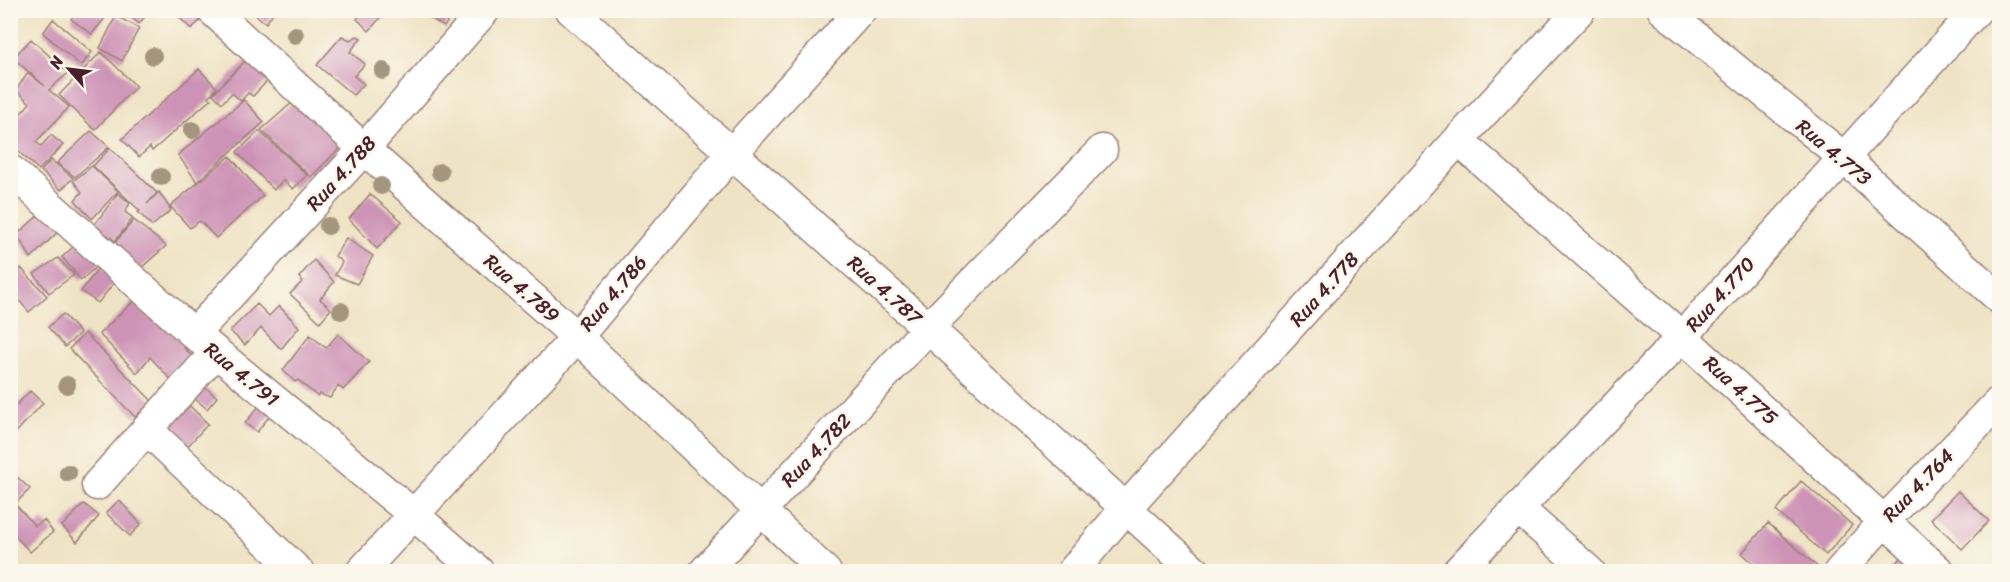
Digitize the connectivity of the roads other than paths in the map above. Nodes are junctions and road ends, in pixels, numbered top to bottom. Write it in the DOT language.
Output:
graph roads {
  1 [pos="212,10"];
  2 [pos="485,10"];
  3 [pos="571,10"];
  4 [pos="861,10"];
  5 [pos="1580,10"];
  6 [pos="1663,10"];
  7 [pos="1977,10"];
  8 [pos="1458,140"];
  9 [pos="364,149"];
  10 [pos="1102,150"];
  11 [pos="732,153"];
  12 [pos="1843,157"];
  13 [pos="10,170"];
  14 [pos="2000,299"];
  15 [pos="928,328"];
  16 [pos="577,337"];
  17 [pos="1682,337"];
  18 [pos="205,343"];
  19 [pos="2000,401"];
  20 [pos="155,437"];
  21 [pos="97,485"];
  22 [pos="1126,508"];
  23 [pos="1518,508"];
  24 [pos="761,509"];
  25 [pos="413,514"];
  26 [pos="1885,520"];
  27 [pos="299,572"];
  28 [pos="361,572"];
  29 [pos="478,572"];
  30 [pos="704,572"];
  31 [pos="826,572"];
  32 [pos="1072,572"];
  33 [pos="1197,572"];
  34 [pos="1457,572"];
  35 [pos="1590,572"];
  36 [pos="1839,572"];
  37 [pos="1940,572"];
  1 -- 9 [label="street, Rua 4.789"];
  2 -- 9 [label="street, Rua 4.788"];
  3 -- 11 [label="street, Rua 4.787"];
  4 -- 11 [label="street, Rua 4.786"];
  5 -- 8 [label="street, Rua 4.778"];
  6 -- 12 [label="street, Rua 4.773"];
  7 -- 12 [label="street, Rua 4.770"];
  8 -- 17 [label="street, Rua 4.775"];
  8 -- 22 [label="street, Rua 4.778"];
  9 -- 16 [label="street, Rua 4.789"];
  9 -- 18 [label="street, Rua 4.788"];
  10 -- 15 [label="street, Rua 4.782"];
  11 -- 15 [label="street, Rua 4.787"];
  11 -- 16 [label="street, Rua 4.786"];
  12 -- 14 [label="street, Rua 4.773"];
  12 -- 17 [label="street, Rua 4.770"];
  13 -- 18 [label="street, Rua 4.791"];
  15 -- 22 [label="street, Rua 4.787"];
  15 -- 24 [label="street, Rua 4.782"];
  16 -- 24 [label="street, Rua 4.789"];
  16 -- 25 [label="street, Rua 4.786"];
  17 -- 23 [label="street, Rua 4.770"];
  17 -- 26 [label="street, Rua 4.775"];
  18 -- 21 [label="street, Rua 4.788"];
  18 -- 25 [label="street, Rua 4.791"];
  19 -- 26 [label="street, Rua 4.764"];
  20 -- 27 [label="street"];
  22 -- 32 [label="street, Rua 4.778"];
  22 -- 33 [label="street, Rua 4.787"];
  23 -- 34 [label="street, Rua 4.770"];
  23 -- 35 [label="street"];
  24 -- 30 [label="street, Rua 4.782"];
  24 -- 31 [label="street, Rua 4.789"];
  25 -- 28 [label="street, Rua 4.786"];
  25 -- 29 [label="street, Rua 4.791"];
  26 -- 36 [label="street, Rua 4.764"];
  26 -- 37 [label="street, Rua 4.775"];
}
